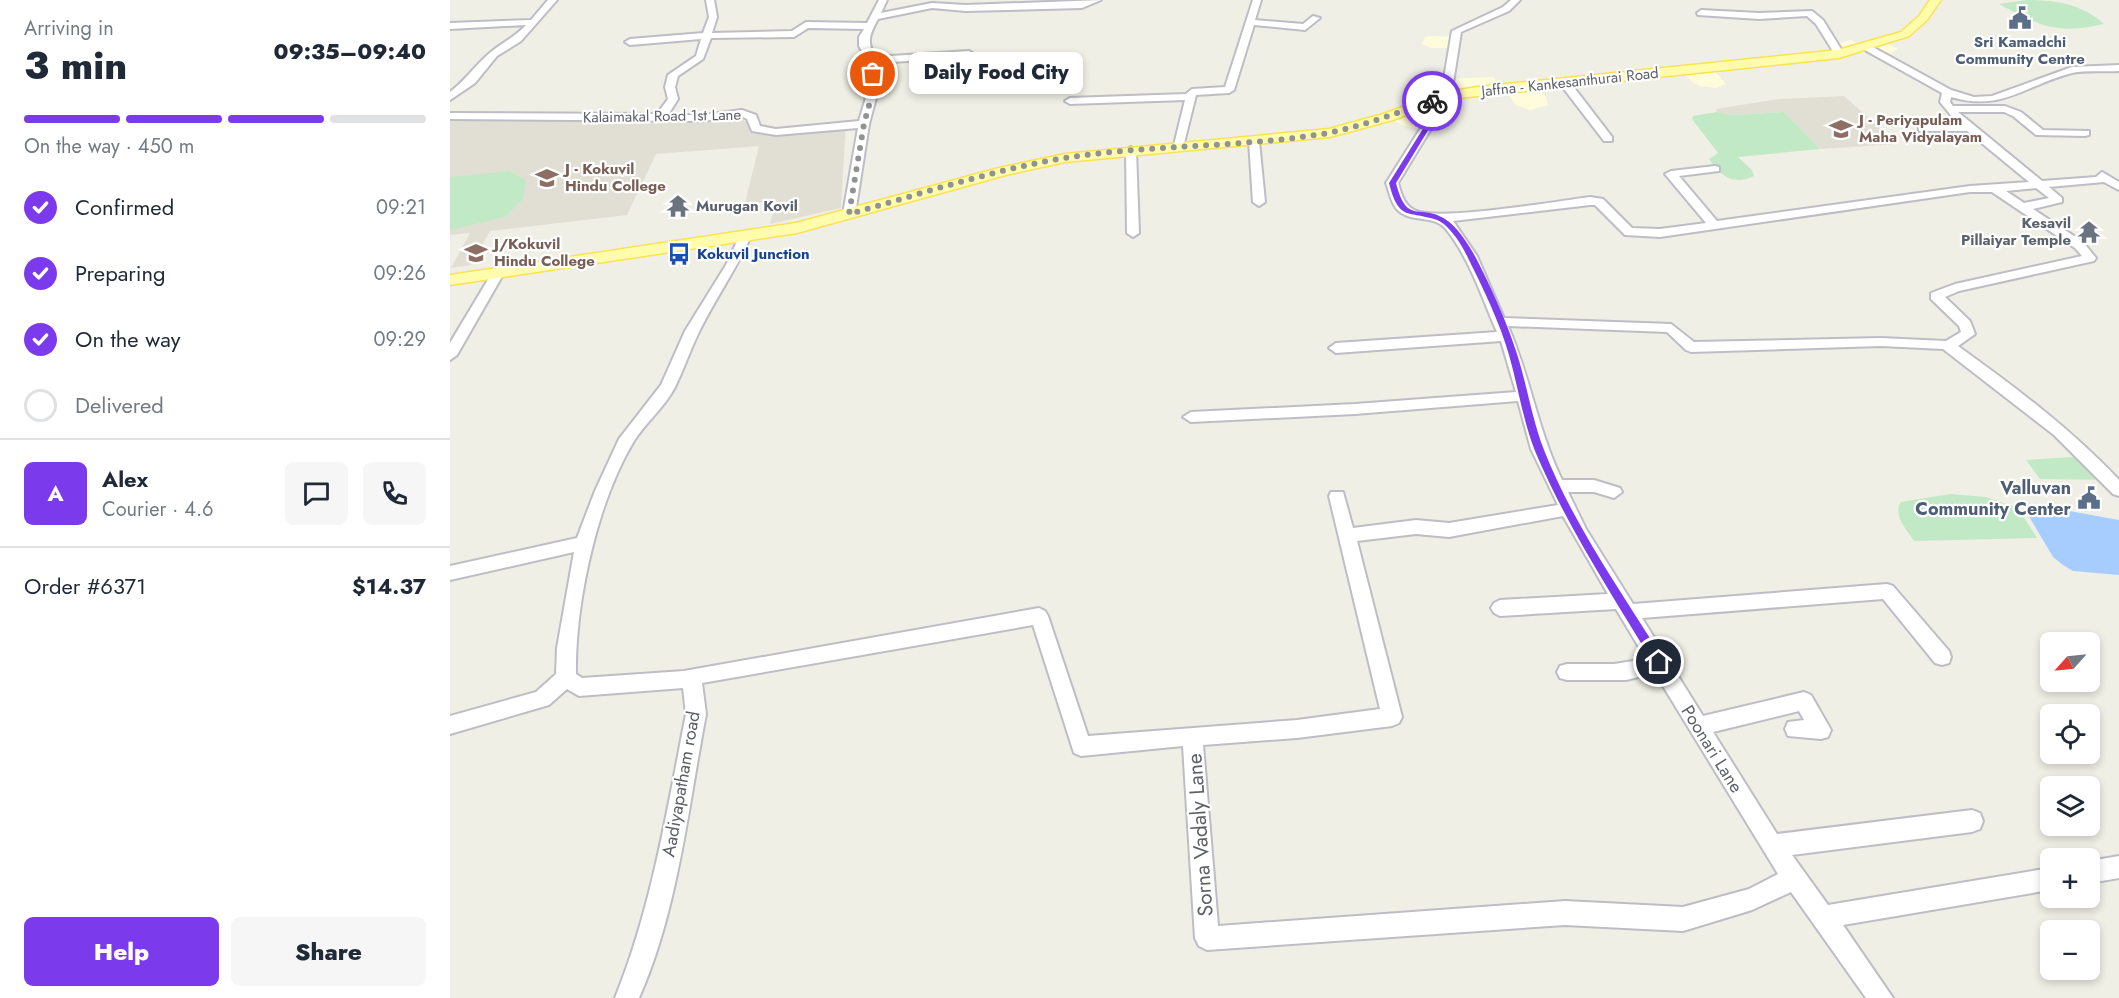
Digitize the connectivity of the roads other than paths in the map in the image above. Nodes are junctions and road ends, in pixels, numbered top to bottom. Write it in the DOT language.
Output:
graph roads {
  1 [pos="553,0"];
  2 [pos="710,0"];
  3 [pos="883,0"];
  4 [pos="1097,0"];
  5 [pos="1257,0"];
  6 [pos="1516,0"];
  7 [pos="1936,0"];
  8 [pos="1701,13"];
  9 [pos="1316,18"];
  10 [pos="871,21"];
  11 [pos="535,22"];
  12 [pos="1249,22"];
  13 [pos="450,26"];
  14 [pos="706,36"];
  15 [pos="630,42"];
  16 [pos="1866,47"];
  17 [pos="1839,54"];
  18 [pos="872,60"];
  19 [pos="1004,60"];
  20 [pos="2119,68"];
  21 [pos="1565,83"];
  22 [pos="1947,92"];
  23 [pos="1446,96"];
  24 [pos="450,97"];
  25 [pos="1191,97"];
  26 [pos="1070,101"];
  27 [pos="1950,109"];
  28 [pos="450,116"];
  29 [pos="660,117"];
  30 [pos="864,124"];
  31 [pos="1970,128"];
  32 [pos="1923,129"];
  33 [pos="2085,133"];
  34 [pos="1608,139"];
  35 [pos="1254,141"];
  36 [pos="1179,146"];
  37 [pos="1131,150"];
  38 [pos="1716,169"];
  39 [pos="2119,172"];
  40 [pos="2102,176"];
  41 [pos="2042,185"];
  42 [pos="2119,187"];
  43 [pos="1994,188"];
  44 [pos="1259,202"];
  45 [pos="2022,207"];
  46 [pos="849,214"];
  47 [pos="1440,219"];
  48 [pos="1714,225"];
  49 [pos="1133,233"];
  50 [pos="746,236"];
  51 [pos="498,273"];
  52 [pos="450,280"];
  53 [pos="1502,329"];
  54 [pos="1948,346"];
  55 [pos="1336,348"];
  56 [pos="450,355"];
  57 [pos="1524,396"];
  58 [pos="1191,417"];
  59 [pos="1557,486"];
  60 [pos="2119,490"];
  61 [pos="1614,492"];
  62 [pos="1338,496"];
  63 [pos="1569,508"];
  64 [pos="1347,536"];
  65 [pos="584,543"];
  66 [pos="450,573"];
  67 [pos="1625,607"];
  68 [pos="1500,608"];
  69 [pos="1942,657"];
  70 [pos="1659,662"];
  71 [pos="1567,672"];
  72 [pos="692,676"];
  73 [pos="566,678"];
  74 [pos="450,725"];
  75 [pos="1698,726"];
  76 [pos="1795,729"];
  77 [pos="1192,736"];
  78 [pos="1972,821"];
  79 [pos="1773,846"];
  80 [pos="2119,867"];
  81 [pos="2100,870"];
  82 [pos="1794,878"];
  83 [pos="2040,881"];
  84 [pos="1823,917"];
  85 [pos="627,998"];
  86 [pos="1881,998"];
  1 -- 11 [label="street"];
  2 -- 14 [label="street"];
  3 -- 10 [label="street"];
  4 -- 10 [label="street"];
  5 -- 12 [label="street"];
  6 -- 23 [label="street"];
  7 -- 16 [label="main road, Jaffna - Kankesanthurai Road"];
  8 -- 17 [label="street"];
  9 -- 12 [label="street"];
  10 -- 14 [label="street"];
  10 -- 18 [label="street"];
  11 -- 13 [label="street"];
  11 -- 24 [label="street"];
  12 -- 25 [label="street"];
  14 -- 15 [label="street"];
  14 -- 29 [label="street"];
  16 -- 17 [label="main road, Jaffna - Kankesanthurai Road"];
  16 -- 22 [label="street"];
  17 -- 21 [label="main road, Jaffna - Kankesanthurai Road"];
  18 -- 19 [label="street"];
  18 -- 30 [label="street"];
  20 -- 22 [label="street"];
  21 -- 23 [label="main road, Jaffna - Kankesanthurai Road"];
  21 -- 34 [label="street"];
  22 -- 27 [label="street"];
  23 -- 35 [label="main road, Jaffna - Kankesanthurai Road"];
  23 -- 47 [label="street"];
  25 -- 26 [label="street"];
  25 -- 36 [label="street"];
  27 -- 31 [label="street"];
  27 -- 33 [label="street"];
  28 -- 29 [label="street, Kalaimakal Road 1st Lane"];
  29 -- 30 [label="street, Kalaimakal Road 1st Lane"];
  30 -- 46 [label="street"];
  31 -- 32 [label="street"];
  31 -- 41 [label="street"];
  35 -- 36 [label="main road, Jaffna - Kankesanthurai Road"];
  35 -- 44 [label="street"];
  36 -- 37 [label="main road, Jaffna - Kankesanthurai Road"];
  37 -- 46 [label="main road, Jaffna - Kankesanthurai Road"];
  37 -- 49 [label="street"];
  38 -- 48 [label="street"];
  39 -- 40 [label="street"];
  40 -- 41 [label="street"];
  40 -- 42 [label="street"];
  41 -- 43 [label="street"];
  41 -- 45 [label="street"];
  43 -- 45 [label="street"];
  43 -- 48 [label="street"];
  45 -- 54 [label="street"];
  46 -- 50 [label="main road, Jaffna - Kankesanthurai Road"];
  47 -- 48 [label="street"];
  47 -- 53 [label="street, Poonari Lane"];
  50 -- 51 [label="main road, Jaffna - Kankesanthurai Road"];
  50 -- 65 [label="street"];
  51 -- 52 [label="main road, Jaffna - Kankesanthurai Road"];
  51 -- 56 [label="street"];
  53 -- 54 [label="street"];
  53 -- 55 [label="street"];
  53 -- 57 [label="street, Poonari Lane"];
  54 -- 60 [label="street"];
  57 -- 58 [label="street"];
  57 -- 59 [label="street, Poonari Lane"];
  59 -- 61 [label="street"];
  59 -- 63 [label="street, Poonari Lane"];
  62 -- 64 [label="street"];
  63 -- 64 [label="street"];
  63 -- 67 [label="street, Poonari Lane"];
  64 -- 77 [label="street"];
  65 -- 66 [label="street"];
  65 -- 73 [label="street"];
  67 -- 68 [label="street"];
  67 -- 69 [label="street"];
  67 -- 70 [label="street, Poonari Lane"];
  70 -- 71 [label="street"];
  70 -- 75 [label="street, Poonari Lane"];
  72 -- 73 [label="street"];
  72 -- 77 [label="street, Sorna Vadaly Lane"];
  72 -- 85 [label="street, Aadiyapatham road"];
  73 -- 74 [label="street"];
  75 -- 76 [label="street"];
  75 -- 79 [label="street, Poonari Lane"];
  77 -- 82 [label="street, Sorna Vadaly Lane"];
  78 -- 79 [label="street"];
  79 -- 82 [label="street, Poonari Lane"];
  80 -- 81 [label="street"];
  82 -- 84 [label="street, Poonari Lane"];
  83 -- 84 [label="street"];
  84 -- 86 [label="street, Poonari Lane"];
}
